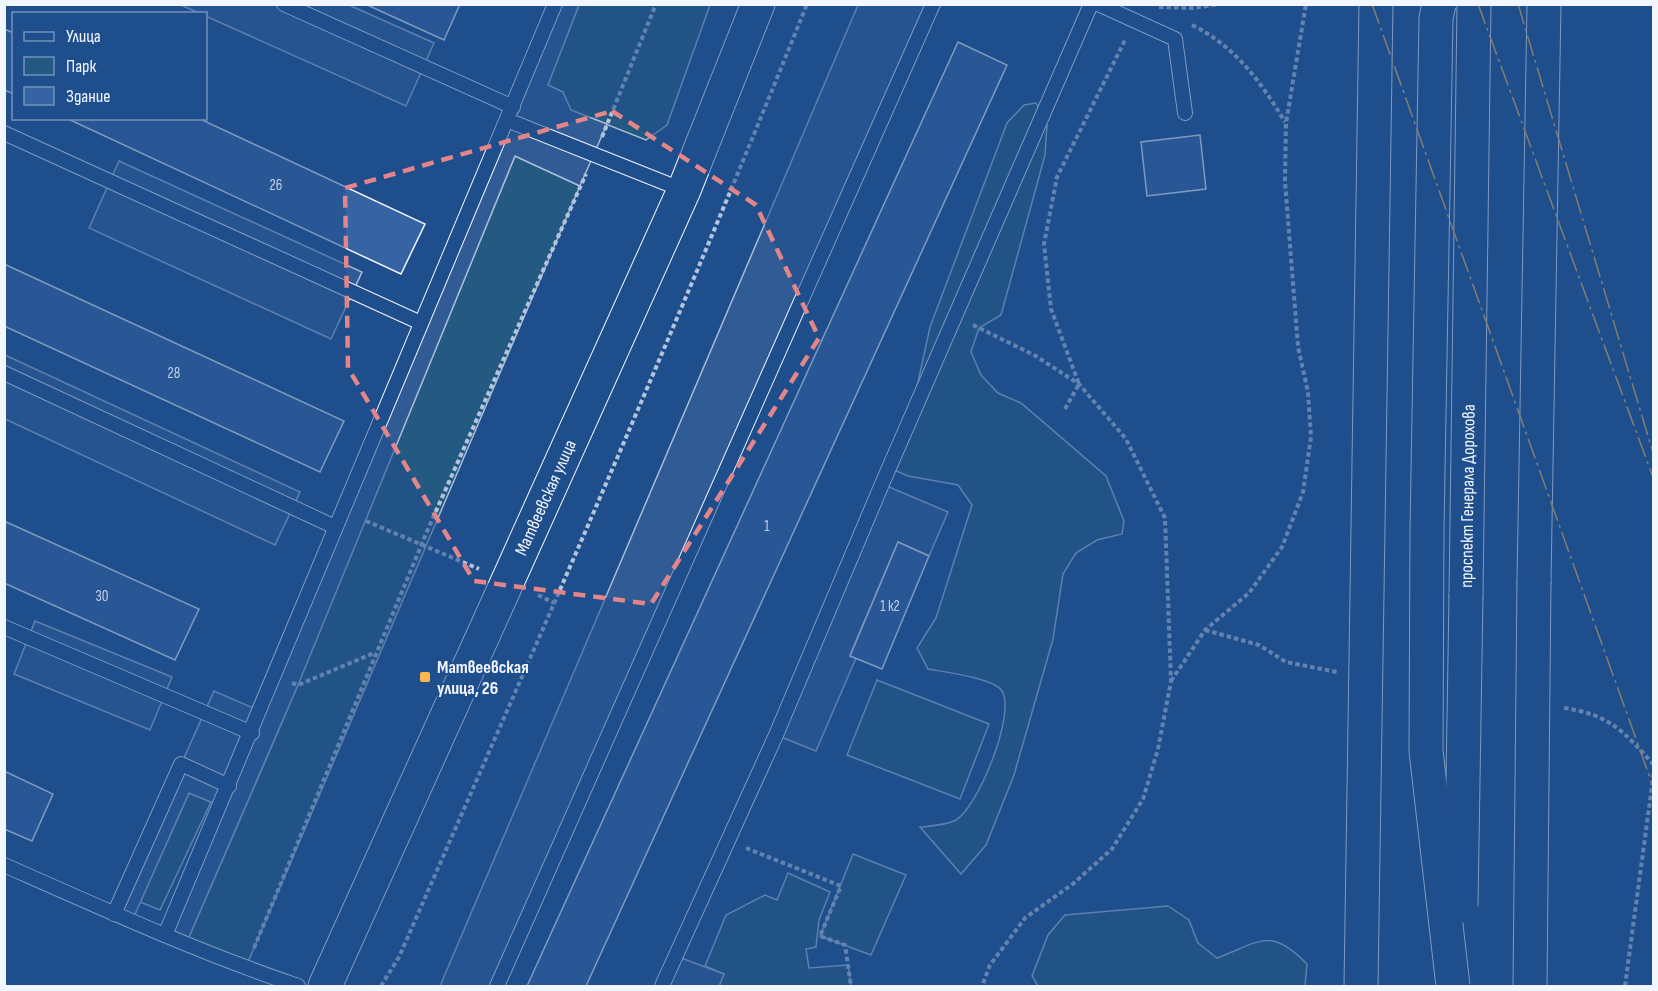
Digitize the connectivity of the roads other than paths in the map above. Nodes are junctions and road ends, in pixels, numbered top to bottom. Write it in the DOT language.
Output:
graph roads {
  1 [pos="284,4"];
  2 [pos="555,4"];
  3 [pos="758,4"];
  4 [pos="933,4"];
  5 [pos="1091,4"];
  6 [pos="1098,4"];
  7 [pos="1376,4"];
  8 [pos="1439,4"];
  9 [pos="1474,4"];
  10 [pos="1544,4"];
  11 [pos="513,107"];
  12 [pos="1185,113"];
  13 [pos="507,120"];
  14 [pos="4,133"];
  15 [pos="684,190"];
  16 [pos="421,323"];
  17 [pos="4,373"];
  18 [pos="335,527"];
  19 [pos="4,627"];
  20 [pos="252,733"];
  21 [pos="229,786"];
  22 [pos="4,865"];
  23 [pos="114,914"];
  24 [pos="165,935"];
  25 [pos="298,987"];
  26 [pos="325,987"];
  27 [pos="497,987"];
  28 [pos="662,987"];
  29 [pos="1361,987"];
  30 [pos="1453,987"];
  31 [pos="1459,987"];
  32 [pos="1530,987"];
  1 -- 11 [label="lane"];
  2 -- 11 [label="lane"];
  3 -- 15 [label="main road, Матвеевская улица"];
  4 -- 27 [label="lane"];
  5 -- 28 [label="lane"];
  6 -- 12 [label="lane"];
  7 -- 29 [label="main road"];
  8 -- 30 [label="main road, bridge"];
  9 -- 31 [label="main road, проспект Генерала Дорохова, bridge"];
  10 -- 32 [label="main road, bridge"];
  11 -- 13 [label="lane"];
  13 -- 15 [label="lane"];
  13 -- 16 [label="lane"];
  14 -- 16 [label="lane"];
  15 -- 26 [label="main road, Матвеевская улица"];
  16 -- 18 [label="lane"];
  17 -- 18 [label="lane"];
  18 -- 20 [label="lane"];
  19 -- 20 [label="lane"];
  20 -- 21 [label="lane"];
  21 -- 23 [label="lane"];
  21 -- 24 [label="lane"];
  22 -- 23 [label="lane"];
  23 -- 24 [label="lane"];
  24 -- 25 [label="lane"];
}
